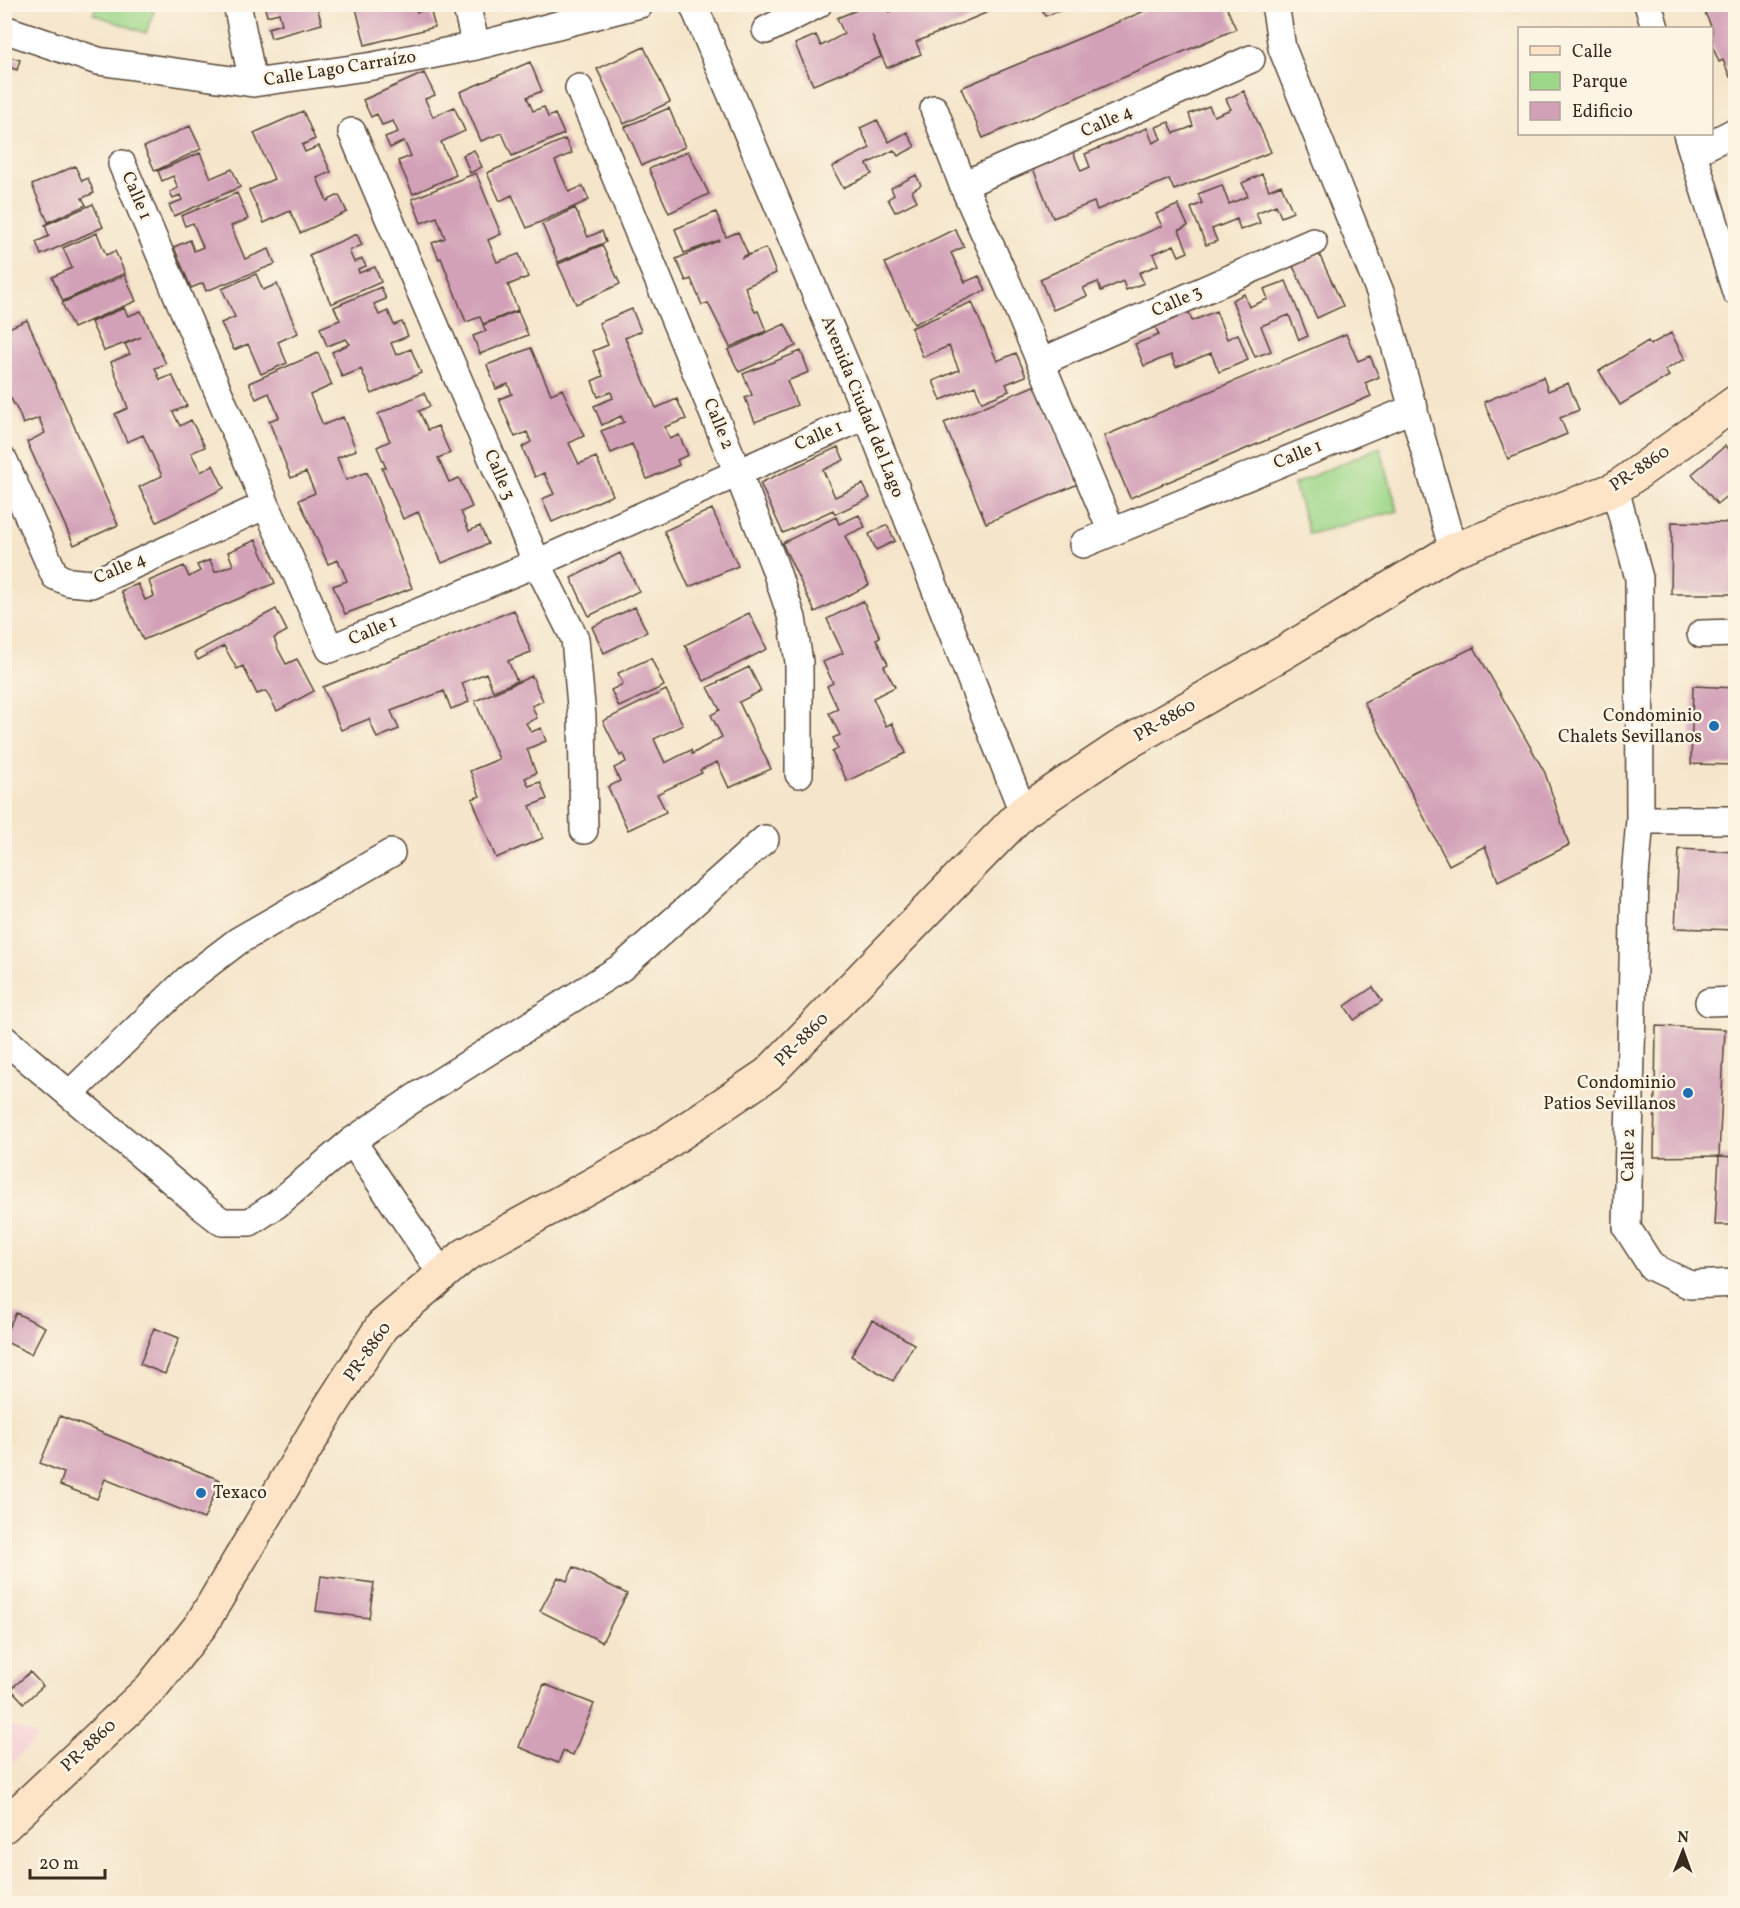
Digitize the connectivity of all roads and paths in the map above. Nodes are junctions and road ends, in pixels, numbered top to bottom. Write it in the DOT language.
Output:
graph roads {
  1 [pos="237,4"];
  2 [pos="466,4"];
  3 [pos="639,4"];
  4 [pos="693,4"];
  5 [pos="818,4"];
  6 [pos="1275,4"];
  7 [pos="1648,4"];
  8 [pos="1655,27"];
  9 [pos="4,29"];
  10 [pos="766,30"];
  11 [pos="476,46"];
  12 [pos="1251,58"];
  13 [pos="253,83"];
  14 [pos="579,88"];
  15 [pos="934,110"];
  16 [pos="1736,131"];
  17 [pos="352,132"];
  18 [pos="1690,143"];
  19 [pos="122,164"];
  20 [pos="963,185"];
  21 [pos="1313,242"];
  22 [pos="1736,292"];
  23 [pos="1041,362"];
  24 [pos="1736,402"];
  25 [pos="1414,408"];
  26 [pos="867,415"];
  27 [pos="4,461"];
  28 [pos="738,473"];
  29 [pos="1615,489"];
  30 [pos="266,505"];
  31 [pos="1112,532"];
  32 [pos="1083,544"];
  33 [pos="1453,550"];
  34 [pos="537,563"];
  35 [pos="1736,633"];
  36 [pos="1701,634"];
  37 [pos="799,774"];
  38 [pos="1023,812"];
  39 [pos="1640,820"];
  40 [pos="1736,820"];
  41 [pos="584,830"];
  42 [pos="765,839"];
  43 [pos="392,852"];
  44 [pos="1736,1001"];
  45 [pos="1709,1002"];
  46 [pos="4,1039"];
  47 [pos="70,1094"];
  48 [pos="352,1141"];
  49 [pos="442,1274"];
  50 [pos="1736,1282"];
  51 [pos="4,1826"];
  1 -- 13 [label="street"];
  2 -- 11 [label="street"];
  3 -- 11 [label="street, Calle Lago Carraízo"];
  4 -- 26 [label="street, Avenida Ciudad del Lago"];
  5 -- 10 [label="street"];
  6 -- 25 [label="street"];
  7 -- 8 [label="street"];
  9 -- 13 [label="street, Calle Lago Carraízo"];
  11 -- 13 [label="street, Calle Lago Carraízo"];
  12 -- 20 [label="street, Calle 4"];
  14 -- 28 [label="street, Calle 2"];
  15 -- 20 [label="street"];
  16 -- 18 [label="street"];
  17 -- 34 [label="street, Calle 3"];
  18 -- 22 [label="street"];
  19 -- 30 [label="street, Calle 1"];
  20 -- 23 [label="street"];
  21 -- 23 [label="street, Calle 3"];
  23 -- 31 [label="street"];
  24 -- 29 [label="street, PR-8860 / PR-8860"];
  25 -- 31 [label="street, Calle 1"];
  25 -- 33 [label="street"];
  26 -- 28 [label="street, Calle 1"];
  26 -- 38 [label="street, Avenida Ciudad del Lago"];
  27 -- 30 [label="street, Calle 4"];
  28 -- 34 [label="street, Calle 1"];
  28 -- 37 [label="street, Calle 2"];
  29 -- 33 [label="street, PR-8860 / PR-8860"];
  29 -- 39 [label="street, Calle 2"];
  30 -- 34 [label="street, Calle 1"];
  31 -- 32 [label="street, Calle 1"];
  33 -- 38 [label="street, PR-8860 / PR-8860"];
  34 -- 41 [label="street, Calle 3"];
  35 -- 36 [label="street"];
  38 -- 49 [label="street, PR-8860 / PR-8860"];
  39 -- 40 [label="street"];
  39 -- 50 [label="street, Calle 2"];
  42 -- 48 [label="street"];
  43 -- 47 [label="street"];
  44 -- 45 [label="street"];
  46 -- 47 [label="street"];
  47 -- 48 [label="street"];
  48 -- 49 [label="street"];
  49 -- 51 [label="street, PR-8860 / PR-8860"];
}
